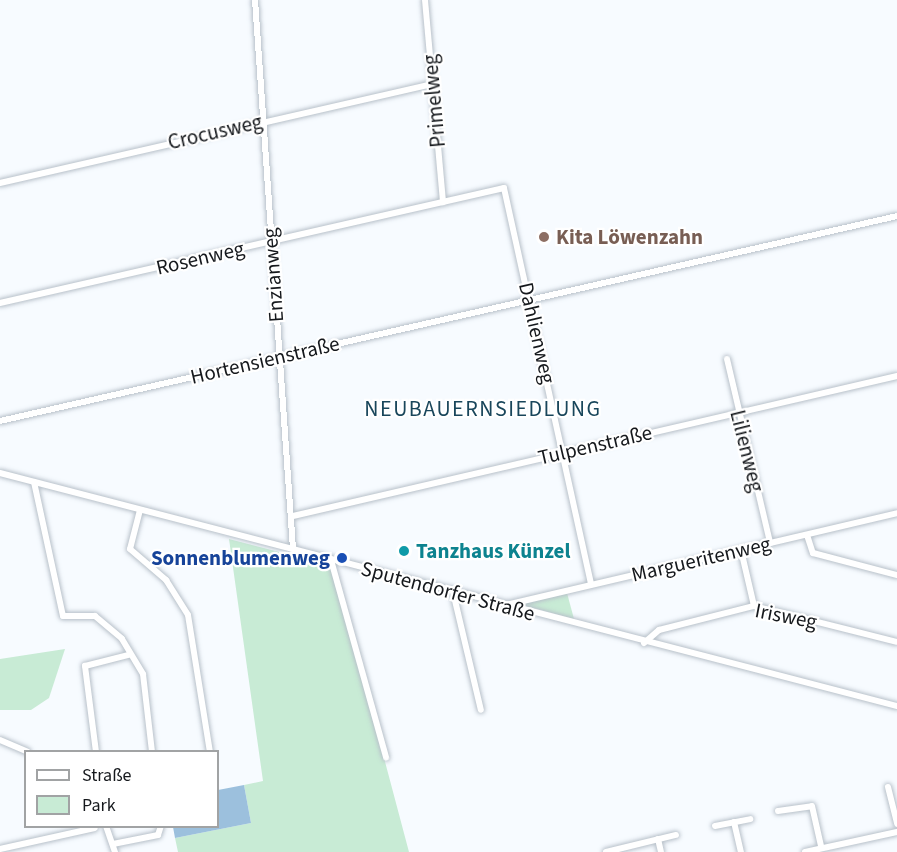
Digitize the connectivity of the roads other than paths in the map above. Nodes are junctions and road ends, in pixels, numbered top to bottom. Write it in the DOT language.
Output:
graph roads {
  1 [pos="255,0"];
  2 [pos="425,0"];
  3 [pos="431,84"];
  4 [pos="261,122"];
  5 [pos="0,183"];
  6 [pos="504,188"];
  7 [pos="443,202"];
  8 [pos="897,216"];
  9 [pos="271,242"];
  10 [pos="529,299"];
  11 [pos="0,303"];
  12 [pos="278,358"];
  13 [pos="727,359"];
  14 [pos="897,376"];
  15 [pos="736,412"];
  16 [pos="0,421"];
  17 [pos="564,453"];
  18 [pos="0,472"];
  19 [pos="34,482"];
  20 [pos="140,510"];
  21 [pos="897,513"];
  22 [pos="293,516"];
  23 [pos="807,535"];
  24 [pos="770,543"];
  25 [pos="293,549"];
  26 [pos="741,550"];
  27 [pos="331,560"];
  28 [pos="897,575"];
  29 [pos="591,584"];
  30 [pos="453,592"];
  31 [pos="504,605"];
  32 [pos="754,606"];
  33 [pos="897,642"];
  34 [pos="644,643"];
  35 [pos="128,655"];
  36 [pos="897,706"];
  37 [pos="481,710"];
  38 [pos="0,740"];
  39 [pos="24,750"];
  40 [pos="96,750"];
  41 [pos="152,750"];
  42 [pos="210,750"];
  43 [pos="386,757"];
  44 [pos="888,787"];
  45 [pos="778,811"];
  46 [pos="750,819"];
  47 [pos="734,822"];
  48 [pos="897,824"];
  49 [pos="715,826"];
  50 [pos="61,828"];
  51 [pos="95,828"];
  52 [pos="106,828"];
  53 [pos="161,828"];
  54 [pos="897,832"];
  55 [pos="63,835"];
  56 [pos="676,835"];
  57 [pos="657,839"];
  58 [pos="113,844"];
  59 [pos="821,846"];
  60 [pos="0,849"];
  61 [pos="115,852"];
  62 [pos="606,852"];
  63 [pos="661,852"];
  64 [pos="741,852"];
  65 [pos="805,852"];
  1 -- 4 [label="street, Enzianweg"];
  2 -- 3 [label="street, Primelweg"];
  3 -- 4 [label="street, Crocusweg"];
  3 -- 7 [label="street, Primelweg"];
  4 -- 5 [label="street, Crocusweg"];
  4 -- 9 [label="street, Enzianweg"];
  6 -- 7 [label="street, Rosenweg"];
  6 -- 10 [label="street, Dahlienweg"];
  7 -- 9 [label="street, Rosenweg"];
  8 -- 10 [label="street, Hortensienstraße"];
  9 -- 11 [label="street, Rosenweg"];
  9 -- 12 [label="street, Enzianweg"];
  10 -- 12 [label="street, Hortensienstraße"];
  10 -- 17 [label="street, Dahlienweg"];
  12 -- 16 [label="street, Hortensienstraße"];
  12 -- 22 [label="street, Enzianweg"];
  13 -- 15 [label="street, Lilienweg"];
  14 -- 15 [label="street, Tulpenstraße"];
  15 -- 17 [label="street, Tulpenstraße"];
  15 -- 24 [label="street, Lilienweg"];
  17 -- 22 [label="street, Tulpenstraße"];
  17 -- 29 [label="street, Dahlienweg"];
  18 -- 19 [label="street, Sputendorfer Straße"];
  19 -- 20 [label="street, Sputendorfer Straße"];
  19 -- 35 [label="street"];
  20 -- 25 [label="street, Sputendorfer Straße"];
  20 -- 42 [label="street"];
  21 -- 23 [label="street, Margueritenweg"];
  22 -- 25 [label="street, Enzianweg"];
  23 -- 24 [label="street, Margueritenweg"];
  23 -- 28 [label="street"];
  24 -- 26 [label="street, Margueritenweg"];
  25 -- 27 [label="street, Sputendorfer Straße"];
  26 -- 29 [label="street, Margueritenweg"];
  26 -- 32 [label="street"];
  27 -- 30 [label="street, Sputendorfer Straße"];
  27 -- 43 [label="street"];
  29 -- 31 [label="street, Margueritenweg"];
  30 -- 31 [label="street, Sputendorfer Straße"];
  30 -- 37 [label="street"];
  31 -- 34 [label="street, Sputendorfer Straße"];
  32 -- 33 [label="street, Irisweg"];
  32 -- 34 [label="street, Irisweg"];
  34 -- 36 [label="street, Sputendorfer Straße"];
  35 -- 40 [label="street"];
  35 -- 41 [label="street"];
  38 -- 39 [label="street"];
  44 -- 48 [label="street"];
  45 -- 59 [label="street"];
  46 -- 47 [label="street"];
  47 -- 49 [label="street"];
  47 -- 64 [label="street"];
  50 -- 55 [label="street"];
  51 -- 55 [label="street"];
  52 -- 58 [label="street"];
  53 -- 58 [label="street"];
  54 -- 59 [label="street"];
  55 -- 60 [label="street"];
  56 -- 57 [label="street"];
  57 -- 62 [label="street"];
  57 -- 63 [label="street"];
  58 -- 61 [label="street"];
  59 -- 65 [label="street"];
}
